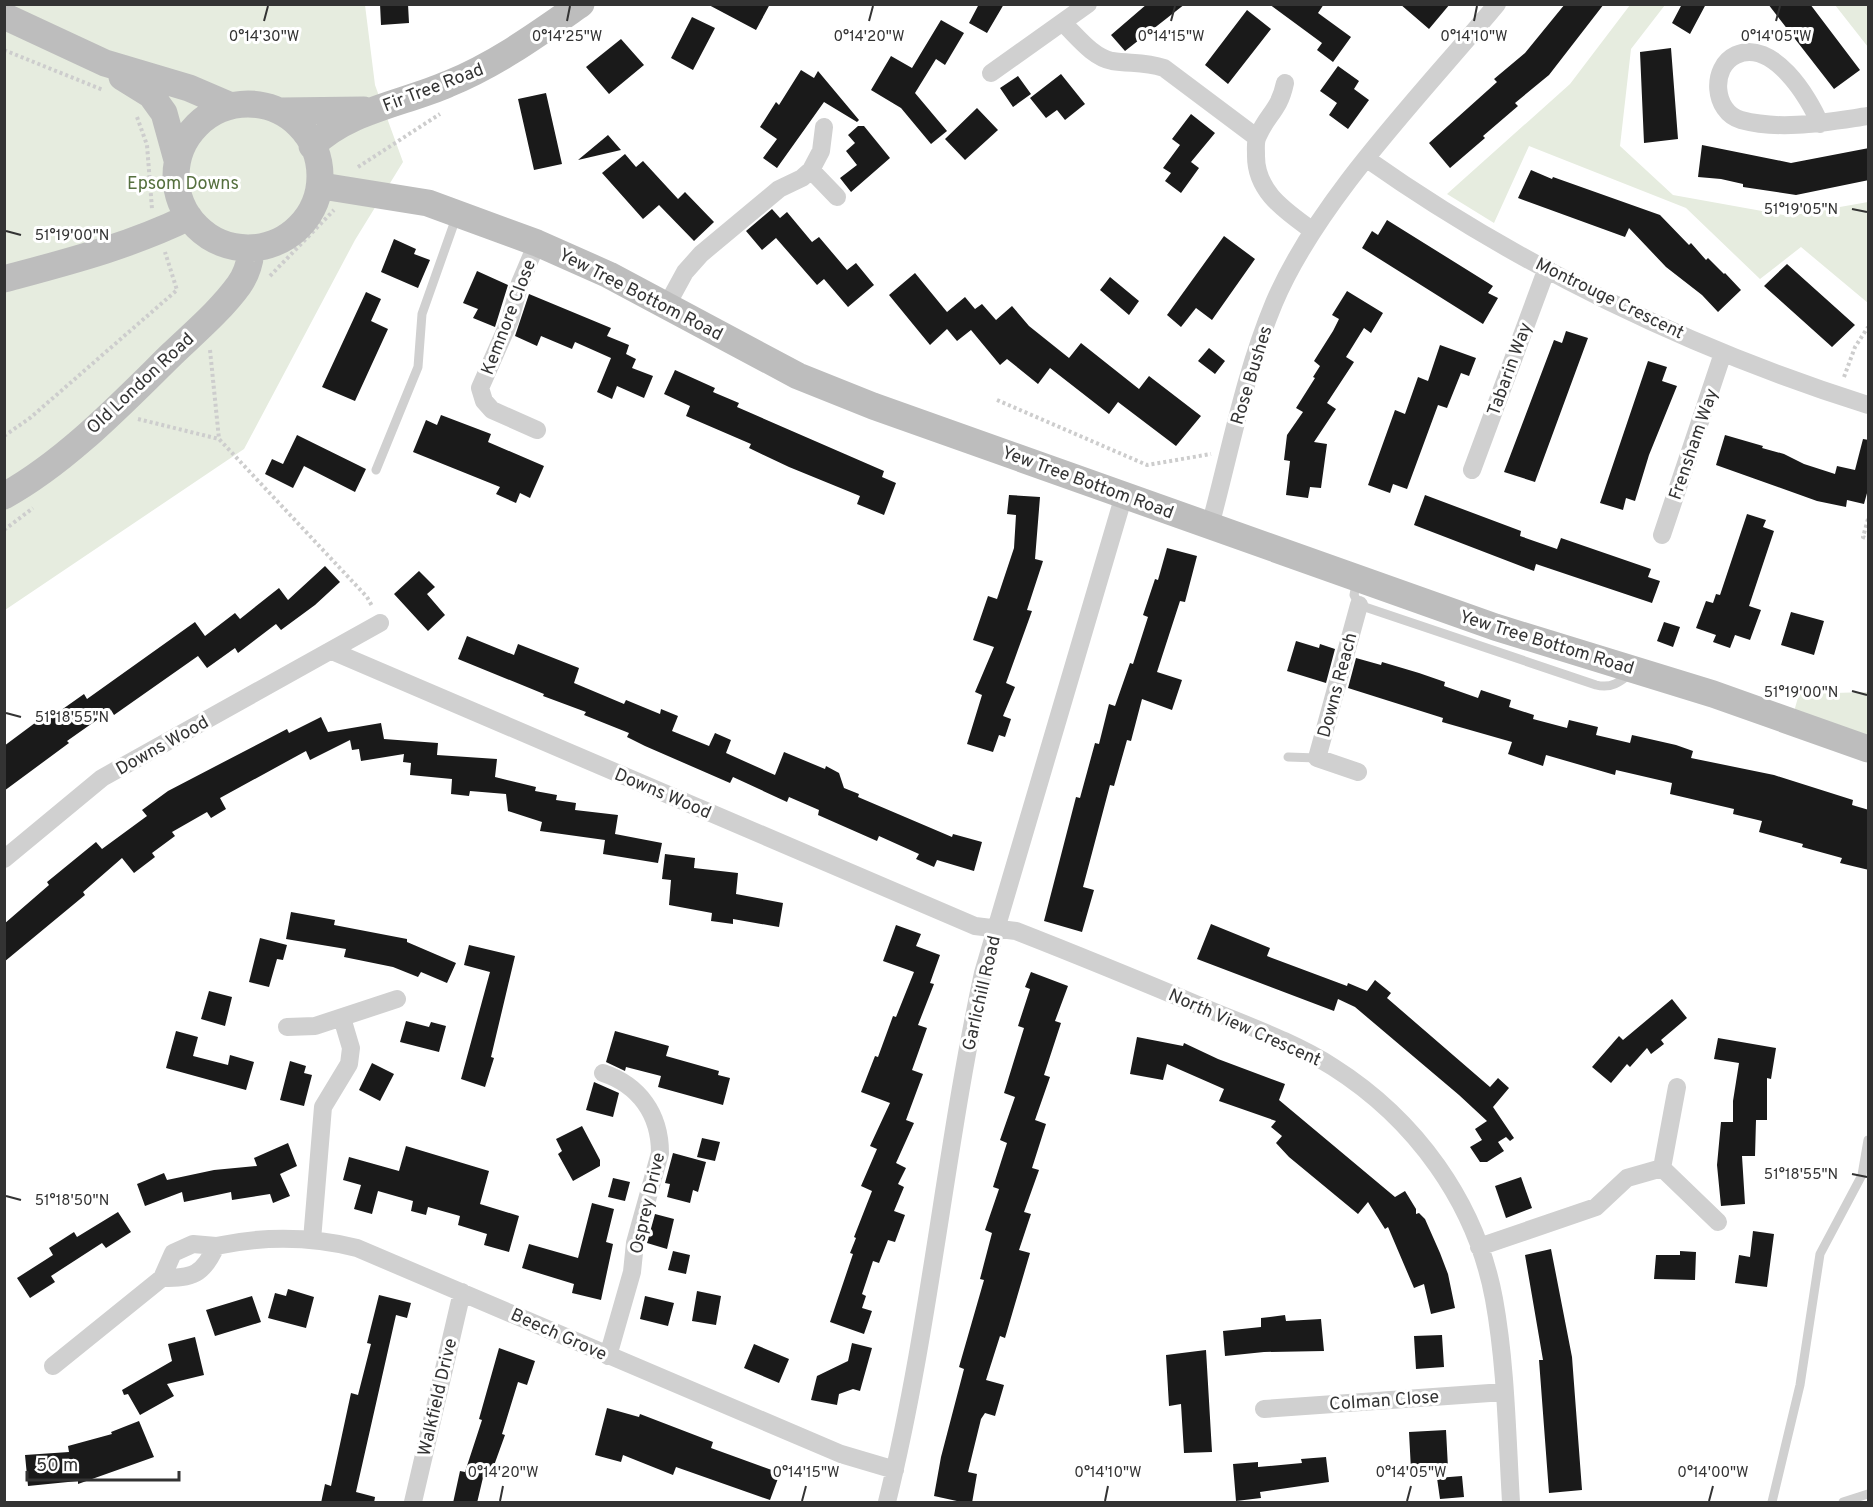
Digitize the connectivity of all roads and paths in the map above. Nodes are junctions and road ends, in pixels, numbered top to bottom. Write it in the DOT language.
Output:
graph roads {
  1 [pos="581,4"];
  2 [pos="1088,4"];
  3 [pos="1497,4"];
  4 [pos="4,16"];
  5 [pos="1063,22"];
  6 [pos="4,50"];
  7 [pos="105,63"];
  8 [pos="991,73"];
  9 [pos="1285,83"];
  10 [pos="110,93"];
  11 [pos="231,106"];
  12 [pos="375,110"];
  13 [pos="281,111"];
  14 [pos="135,112"];
  15 [pos="1869,116"];
  16 [pos="1821,123"];
  17 [pos="824,127"];
  18 [pos="1257,137"];
  19 [pos="312,146"];
  20 [pos="177,159"];
  21 [pos="1367,159"];
  22 [pos="811,170"];
  23 [pos="322,186"];
  24 [pos="837,197"];
  25 [pos="458,213"];
  26 [pos="152,217"];
  27 [pos="189,217"];
  28 [pos="1313,231"];
  29 [pos="537,243"];
  30 [pos="251,251"];
  31 [pos="1547,268"];
  32 [pos="4,279"];
  33 [pos="667,304"];
  34 [pos="1869,327"];
  35 [pos="209,340"];
  36 [pos="1723,353"];
  37 [pos="1837,395"];
  38 [pos="997,400"];
  39 [pos="1869,405"];
  40 [pos="132,417"];
  41 [pos="537,430"];
  42 [pos="4,436"];
  43 [pos="219,439"];
  44 [pos="1230,451"];
  45 [pos="376,470"];
  46 [pos="1472,471"];
  47 [pos="1124,495"];
  48 [pos="4,496"];
  49 [pos="1869,519"];
  50 [pos="1210,526"];
  51 [pos="1662,535"];
  52 [pos="1869,539"];
  53 [pos="1358,592"];
  54 [pos="380,623"];
  55 [pos="332,651"];
  56 [pos="1869,749"];
  57 [pos="1288,757"];
  58 [pos="1317,758"];
  59 [pos="1358,772"];
  60 [pos="4,859"];
  61 [pos="996,928"];
  62 [pos="397,999"];
  63 [pos="342,1018"];
  64 [pos="287,1027"];
  65 [pos="603,1073"];
  66 [pos="1677,1087"];
  67 [pos="1869,1140"];
  68 [pos="1662,1168"];
  69 [pos="1865,1174"];
  70 [pos="1718,1222"];
  71 [pos="312,1240"];
  72 [pos="216,1246"];
  73 [pos="1479,1247"];
  74 [pos="162,1278"];
  75 [pos="462,1292"];
  76 [pos="608,1356"];
  77 [pos="53,1366"];
  78 [pos="1504,1392"];
  79 [pos="1264,1409"];
  80 [pos="895,1470"];
  81 [pos="1869,1494"];
  82 [pos="413,1503"];
  83 [pos="887,1503"];
  84 [pos="1511,1503"];
  85 [pos="1772,1503"];
  86 [pos="1843,1503"];
  1 -- 12 [label="main road, Fir Tree Road"];
  2 -- 5 [label="street"];
  3 -- 21 [label="street, Rose Bushes"];
  4 -- 7 [label="main road"];
  5 -- 8 [label="street"];
  5 -- 18 [label="street"];
  6 -- 10 [label="path"];
  7 -- 11 [label="main road"];
  7 -- 20 [label="main road"];
  9 -- 18 [label="street"];
  11 -- 13 [label="main road"];
  11 -- 20 [label="main road"];
  12 -- 13 [label="main road, Fir Tree Road"];
  12 -- 19 [label="main road, Fir Tree Road"];
  13 -- 19 [label="main road"];
  14 -- 26 [label="path"];
  15 -- 16 [label="street"];
  16 -- 16 [label="street"];
  17 -- 22 [label="street"];
  18 -- 28 [label="street"];
  19 -- 23 [label="main road"];
  20 -- 27 [label="main road"];
  21 -- 28 [label="street, Rose Bushes"];
  21 -- 31 [label="street, Montrouge Crescent"];
  22 -- 24 [label="street"];
  22 -- 33 [label="street"];
  23 -- 25 [label="main road, Yew Tree Bottom Road"];
  23 -- 30 [label="main road"];
  25 -- 29 [label="main road, Yew Tree Bottom Road"];
  25 -- 45 [label="lane"];
  26 -- 27 [label="main road"];
  26 -- 32 [label="main road"];
  26 -- 42 [label="path"];
  27 -- 30 [label="main road"];
  28 -- 44 [label="street, Rose Bushes"];
  29 -- 33 [label="main road, Yew Tree Bottom Road"];
  29 -- 41 [label="street, Kemnore Close"];
  30 -- 48 [label="main road, Old London Road"];
  31 -- 36 [label="street, Montrouge Crescent"];
  31 -- 46 [label="street, Tabarin Way"];
  33 -- 47 [label="main road, Yew Tree Bottom Road"];
  34 -- 37 [label="path"];
  35 -- 43 [label="path"];
  36 -- 37 [label="street, Montrouge Crescent"];
  36 -- 51 [label="street, Frensham Way"];
  37 -- 39 [label="street, Montrouge Crescent"];
  38 -- 44 [label="path"];
  40 -- 43 [label="path"];
  43 -- 54 [label="path"];
  44 -- 50 [label="street, Rose Bushes"];
  47 -- 50 [label="main road, Yew Tree Bottom Road"];
  47 -- 61 [label="street, Garlichill Road"];
  49 -- 52 [label="path"];
  50 -- 53 [label="main road, Yew Tree Bottom Road"];
  53 -- 56 [label="main road, Yew Tree Bottom Road"];
  53 -- 58 [label="street, Downs Reach"];
  54 -- 55 [label="street, Downs Wood"];
  55 -- 60 [label="street, Downs Wood"];
  55 -- 61 [label="street, Downs Wood"];
  57 -- 58 [label="lane"];
  58 -- 59 [label="street, Downs Reach"];
  61 -- 73 [label="street, North View Crescent"];
  61 -- 80 [label="street, Garlichill Road"];
  62 -- 63 [label="street"];
  63 -- 64 [label="street"];
  63 -- 71 [label="street"];
  65 -- 76 [label="street, Osprey Drive"];
  66 -- 68 [label="street"];
  67 -- 69 [label="lane"];
  68 -- 70 [label="street"];
  68 -- 73 [label="street"];
  69 -- 85 [label="lane"];
  71 -- 72 [label="street, Beech Grove"];
  71 -- 75 [label="street, Beech Grove"];
  72 -- 74 [label="street"];
  72 -- 74 [label="street, Beech Grove"];
  73 -- 78 [label="street, North View Crescent"];
  74 -- 77 [label="street, Beech Grove"];
  75 -- 76 [label="street, Beech Grove"];
  75 -- 82 [label="street, Walkfield Drive"];
  76 -- 80 [label="street, Beech Grove"];
  78 -- 79 [label="street, Colman Close"];
  78 -- 84 [label="street, North View Crescent"];
  80 -- 83 [label="street, Garlichill Road"];
  81 -- 86 [label="lane"];
}
